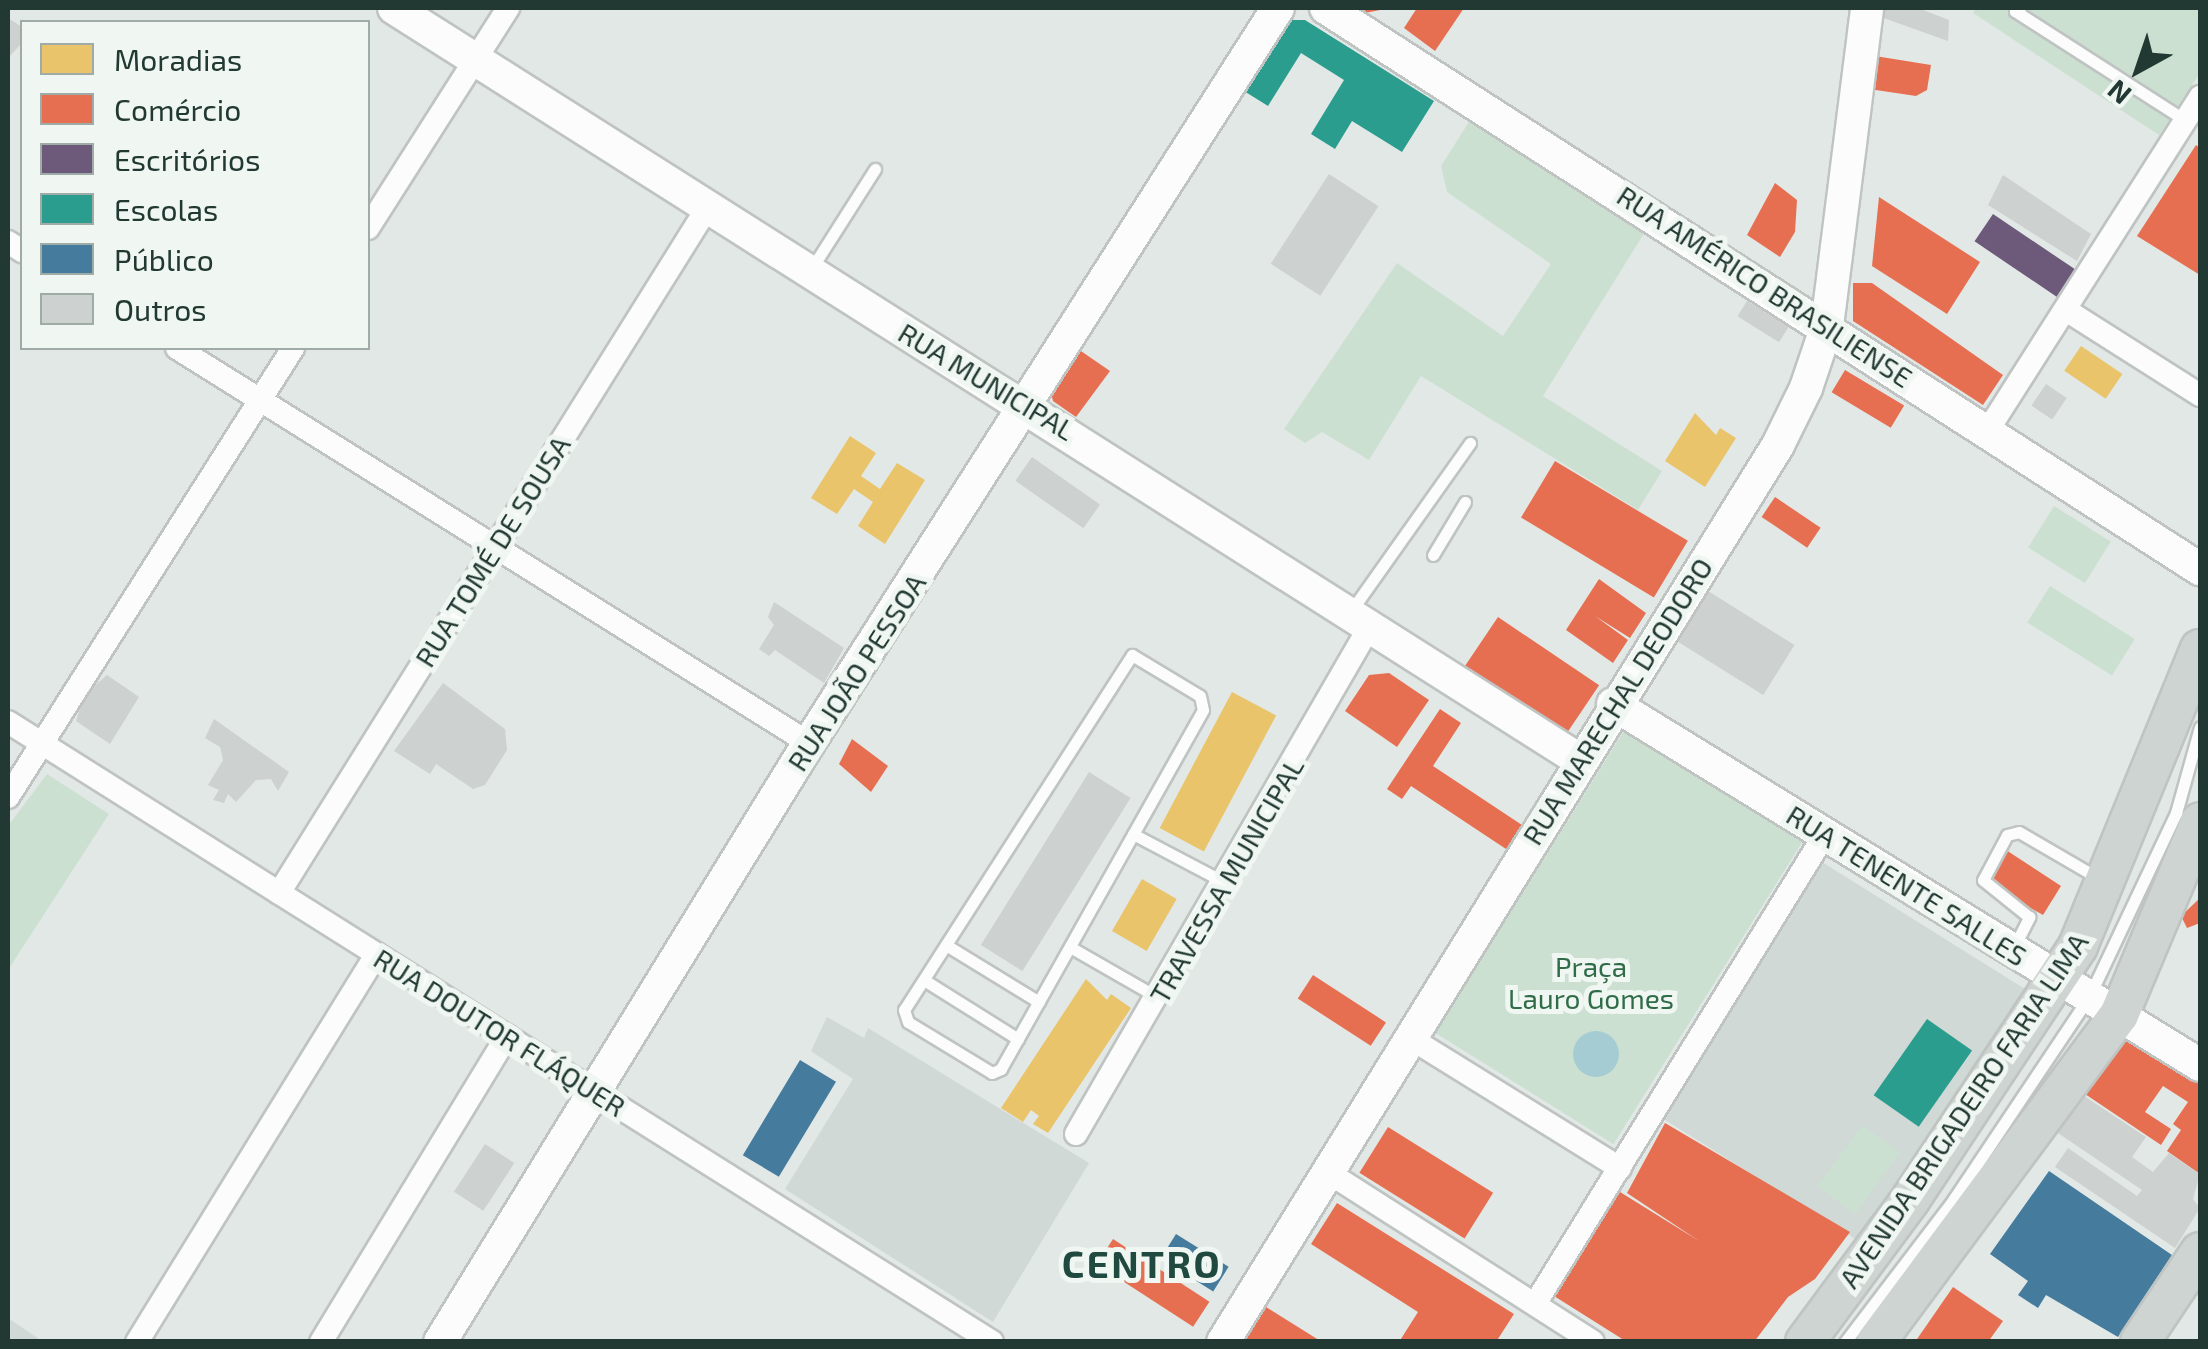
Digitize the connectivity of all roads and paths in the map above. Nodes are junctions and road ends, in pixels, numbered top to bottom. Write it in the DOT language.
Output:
graph roads {
  1 [pos="394,8"];
  2 [pos="508,8"];
  3 [pos="1278,8"];
  4 [pos="1326,8"];
  5 [pos="1867,8"];
  6 [pos="2020,8"];
  7 [pos="473,60"];
  8 [pos="2200,96"];
  9 [pos="2193,125"];
  10 [pos="875,169"];
  11 [pos="706,210"];
  12 [pos="370,225"];
  13 [pos="808,273"];
  14 [pos="2066,310"];
  15 [pos="1828,326"];
  16 [pos="181,350"];
  17 [pos="292,350"];
  18 [pos="2200,395"];
  19 [pos="260,399"];
  20 [pos="1028,404"];
  21 [pos="1988,430"];
  22 [pos="1470,443"];
  23 [pos="1465,502"];
  24 [pos="496,546"];
  25 [pos="1432,555"];
  26 [pos="2200,569"];
  27 [pos="1361,617"];
  28 [pos="2200,649"];
  29 [pos="1613,704"];
  30 [pos="8,722"];
  31 [pos="2200,726"];
  32 [pos="810,744"];
  33 [pos="45,746"];
  34 [pos="1578,759"];
  35 [pos="8,797"];
  36 [pos="2200,822"];
  37 [pos="1133,834"];
  38 [pos="1825,834"];
  39 [pos="2106,882"];
  40 [pos="1225,883"];
  41 [pos="280,894"];
  42 [pos="946,945"];
  43 [pos="1070,947"];
  44 [pos="2012,949"];
  45 [pos="377,954"];
  46 [pos="924,980"];
  47 [pos="2089,996"];
  48 [pos="1157,998"];
  49 [pos="1038,1002"];
  50 [pos="507,1036"];
  51 [pos="1410,1038"];
  52 [pos="1018,1040"];
  53 [pos="2200,1065"];
  54 [pos="595,1092"];
  55 [pos="1076,1134"];
  56 [pos="1620,1168"];
  57 [pos="1329,1173"];
  58 [pos="2200,1252"];
  59 [pos="1535,1304"];
  60 [pos="960,1333"];
  61 [pos="137,1342"];
  62 [pos="321,1342"];
  63 [pos="440,1342"];
  64 [pos="992,1342"];
  65 [pos="1223,1342"];
  66 [pos="1593,1342"];
  67 [pos="1805,1342"];
  68 [pos="1845,1342"];
  69 [pos="1876,1342"];
  70 [pos="2140,1342"];
  1 -- 7 [label="street, RUA MUNICIPAL"];
  2 -- 7 [label="street"];
  3 -- 20 [label="street, RUA JOÃO PESSOA"];
  4 -- 15 [label="street, RUA AMÉRICO BRASILIENSE"];
  5 -- 15 [label="street, RUA MARECHAL DEODORO"];
  6 -- 9 [label="lane"];
  7 -- 11 [label="street, RUA MUNICIPAL"];
  7 -- 12 [label="street"];
  8 -- 9 [label="street"];
  9 -- 14 [label="street"];
  10 -- 13 [label="lane"];
  11 -- 13 [label="street, RUA MUNICIPAL"];
  11 -- 24 [label="street, RUA TOMÉ DE SOUSA"];
  13 -- 20 [label="street, RUA MUNICIPAL"];
  14 -- 18 [label="street"];
  14 -- 21 [label="street"];
  15 -- 21 [label="street, RUA AMÉRICO BRASILIENSE"];
  15 -- 29 [label="street, RUA MARECHAL DEODORO"];
  16 -- 19 [label="street"];
  17 -- 19 [label="street"];
  19 -- 24 [label="street"];
  19 -- 33 [label="street"];
  20 -- 27 [label="street, RUA MUNICIPAL"];
  20 -- 32 [label="street, RUA JOÃO PESSOA"];
  21 -- 26 [label="street, RUA AMÉRICO BRASILIENSE"];
  22 -- 27 [label="lane"];
  23 -- 25 [label="lane"];
  24 -- 32 [label="street"];
  24 -- 41 [label="street, RUA TOMÉ DE SOUSA"];
  27 -- 34 [label="street, RUA MUNICIPAL"];
  27 -- 40 [label="street, TRAVESSA MUNICIPAL"];
  28 -- 39 [label="main road, AVENIDA BRIGADEIRO FARIA LIMA"];
  29 -- 34 [label="street, RUA MARECHAL DEODORO"];
  29 -- 38 [label="street, RUA TENENTE SALLES"];
  30 -- 33 [label="street, RUA DOUTOR FLÁQUER"];
  31 -- 47 [label="lane"];
  32 -- 54 [label="street, RUA JOÃO PESSOA"];
  33 -- 35 [label="street"];
  33 -- 41 [label="street, RUA DOUTOR FLÁQUER"];
  34 -- 51 [label="street, RUA MARECHAL DEODORO"];
  36 -- 47 [label="main road, AVENIDA BRIGADEIRO FARIA LIMA"];
  37 -- 40 [label="lane"];
  37 -- 42 [label="lane"];
  37 -- 43 [label="lane"];
  38 -- 44 [label="street, RUA TENENTE SALLES"];
  38 -- 56 [label="street"];
  39 -- 44 [label="lane"];
  39 -- 47 [label="main road, AVENIDA BRIGADEIRO FARIA LIMA"];
  40 -- 48 [label="street, TRAVESSA MUNICIPAL"];
  41 -- 45 [label="street, RUA DOUTOR FLÁQUER"];
  42 -- 46 [label="lane"];
  42 -- 49 [label="lane"];
  43 -- 48 [label="lane"];
  43 -- 49 [label="lane"];
  44 -- 47 [label="street, RUA TENENTE SALLES"];
  45 -- 50 [label="street, RUA DOUTOR FLÁQUER"];
  45 -- 61 [label="street"];
  46 -- 52 [label="lane"];
  46 -- 52 [label="lane"];
  47 -- 53 [label="street, RUA TENENTE SALLES"];
  47 -- 67 [label="main road, AVENIDA BRIGADEIRO FARIA LIMA"];
  47 -- 68 [label="lane"];
  47 -- 69 [label="main road, AVENIDA BRIGADEIRO FARIA LIMA"];
  48 -- 55 [label="street, TRAVESSA MUNICIPAL"];
  49 -- 52 [label="lane"];
  50 -- 54 [label="street, RUA DOUTOR FLÁQUER"];
  50 -- 62 [label="street"];
  51 -- 56 [label="street"];
  51 -- 57 [label="street, RUA MARECHAL DEODORO"];
  54 -- 60 [label="street, RUA DOUTOR FLÁQUER"];
  54 -- 63 [label="street, RUA JOÃO PESSOA"];
  56 -- 59 [label="street"];
  57 -- 59 [label="street"];
  57 -- 65 [label="street, RUA MARECHAL DEODORO"];
  58 -- 70 [label="main road"];
  59 -- 66 [label="street"];
  60 -- 64 [label="street, RUA DOUTOR FLÁQUER"];
}
